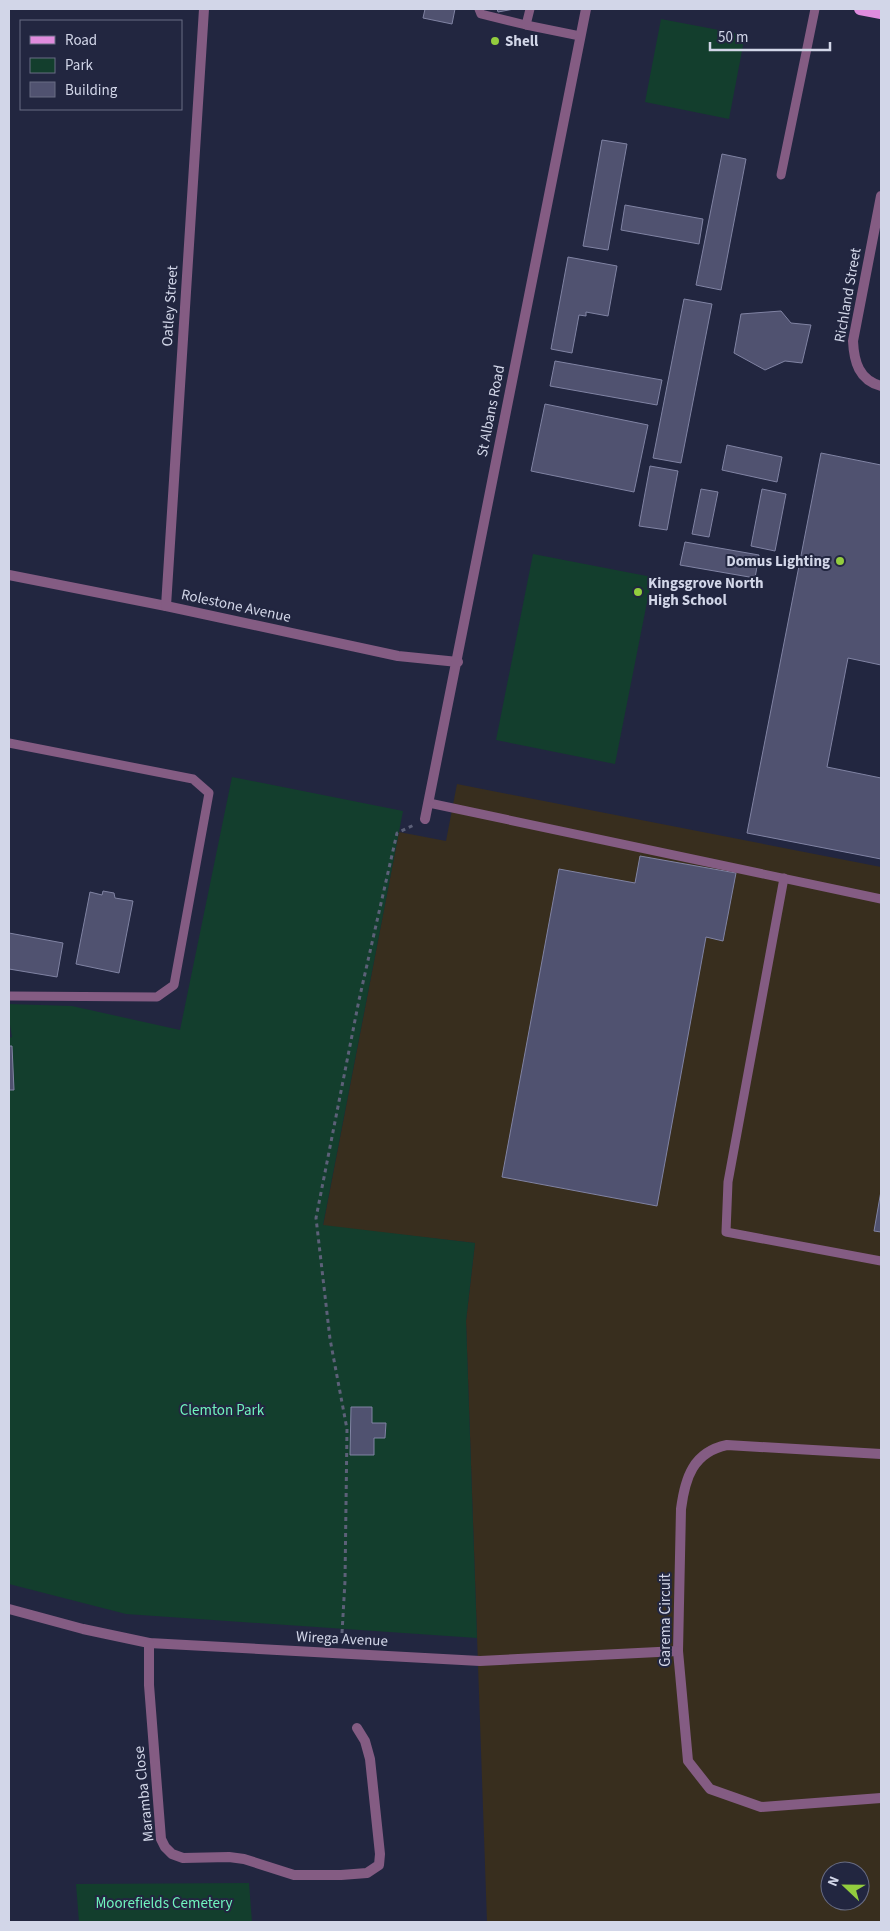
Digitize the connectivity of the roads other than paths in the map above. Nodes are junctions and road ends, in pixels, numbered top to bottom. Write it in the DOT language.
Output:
graph roads {
  1 [pos="204,9"];
  2 [pos="479,9"];
  3 [pos="530,9"];
  4 [pos="586,9"];
  5 [pos="815,9"];
  6 [pos="860,9"];
  7 [pos="881,13"];
  8 [pos="526,25"];
  9 [pos="580,36"];
  10 [pos="782,175"];
  11 [pos="881,196"];
  12 [pos="881,386"];
  13 [pos="9,576"];
  14 [pos="166,606"];
  15 [pos="458,662"];
  16 [pos="9,743"];
  17 [pos="429,803"];
  18 [pos="425,819"];
  19 [pos="784,878"];
  20 [pos="881,899"];
  21 [pos="9,996"];
  22 [pos="881,1261"];
  23 [pos="881,1454"];
  24 [pos="9,1609"];
  25 [pos="149,1643"];
  26 [pos="678,1651"];
  27 [pos="357,1728"];
  28 [pos="881,1798"];
  1 -- 14 [label="street, Oatley Street"];
  2 -- 8 [label="lane"];
  3 -- 8 [label="lane"];
  4 -- 9 [label="street, St Albans Road"];
  5 -- 10 [label="lane"];
  6 -- 7 [label="main road"];
  8 -- 9 [label="lane"];
  9 -- 15 [label="street, St Albans Road"];
  11 -- 12 [label="street, Richland Street"];
  13 -- 14 [label="street, Rolestone Avenue"];
  14 -- 15 [label="street, Rolestone Avenue"];
  15 -- 17 [label="street, St Albans Road"];
  16 -- 21 [label="lane"];
  17 -- 18 [label="street, St Albans Road"];
  17 -- 19 [label="lane"];
  19 -- 20 [label="lane"];
  19 -- 22 [label="lane"];
  23 -- 26 [label="street, Garema Circuit"];
  24 -- 25 [label="street, Wirega Avenue"];
  25 -- 26 [label="street, Wirega Avenue"];
  25 -- 27 [label="street, Maramba Close"];
  26 -- 28 [label="street, Garema Circuit"];
}
